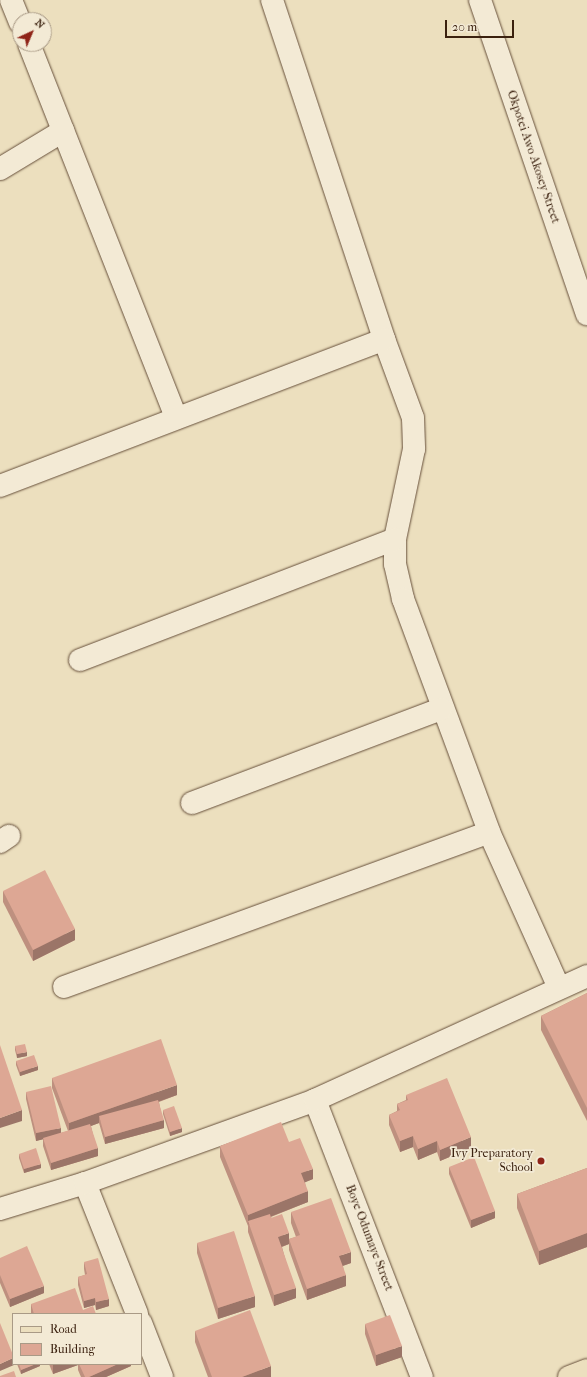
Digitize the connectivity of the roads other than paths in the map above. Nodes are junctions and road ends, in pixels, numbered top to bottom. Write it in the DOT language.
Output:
graph roads {
  1 [pos="11,0"];
  2 [pos="272,0"];
  3 [pos="480,0"];
  4 [pos="16,12"];
  5 [pos="32,52"];
  6 [pos="64,131"];
  7 [pos="0,169"];
  8 [pos="587,314"];
  9 [pos="384,339"];
  10 [pos="176,418"];
  11 [pos="0,486"];
  12 [pos="395,539"];
  13 [pos="80,660"];
  14 [pos="441,709"];
  15 [pos="192,803"];
  16 [pos="489,832"];
  17 [pos="587,976"];
  18 [pos="64,987"];
  19 [pos="559,988"];
  20 [pos="315,1100"];
  21 [pos="85,1183"];
  22 [pos="0,1209"];
  23 [pos="137,1313"];
  24 [pos="142,1326"];
  25 [pos="162,1377"];
  26 [pos="422,1377"];
  1 -- 4 [label="street"];
  2 -- 9 [label="street"];
  3 -- 8 [label="street, Okpotei Awo Akosey Street"];
  5 -- 6 [label="street"];
  6 -- 7 [label="street"];
  6 -- 10 [label="street"];
  9 -- 10 [label="street"];
  9 -- 12 [label="street"];
  10 -- 11 [label="street"];
  12 -- 13 [label="street"];
  12 -- 14 [label="street"];
  14 -- 15 [label="street"];
  14 -- 16 [label="street"];
  16 -- 18 [label="street"];
  16 -- 19 [label="street"];
  17 -- 19 [label="street"];
  19 -- 20 [label="street"];
  20 -- 21 [label="street"];
  20 -- 26 [label="street, Boye Odumaye Street"];
  21 -- 22 [label="street"];
  21 -- 23 [label="street"];
  24 -- 25 [label="street"];
}
